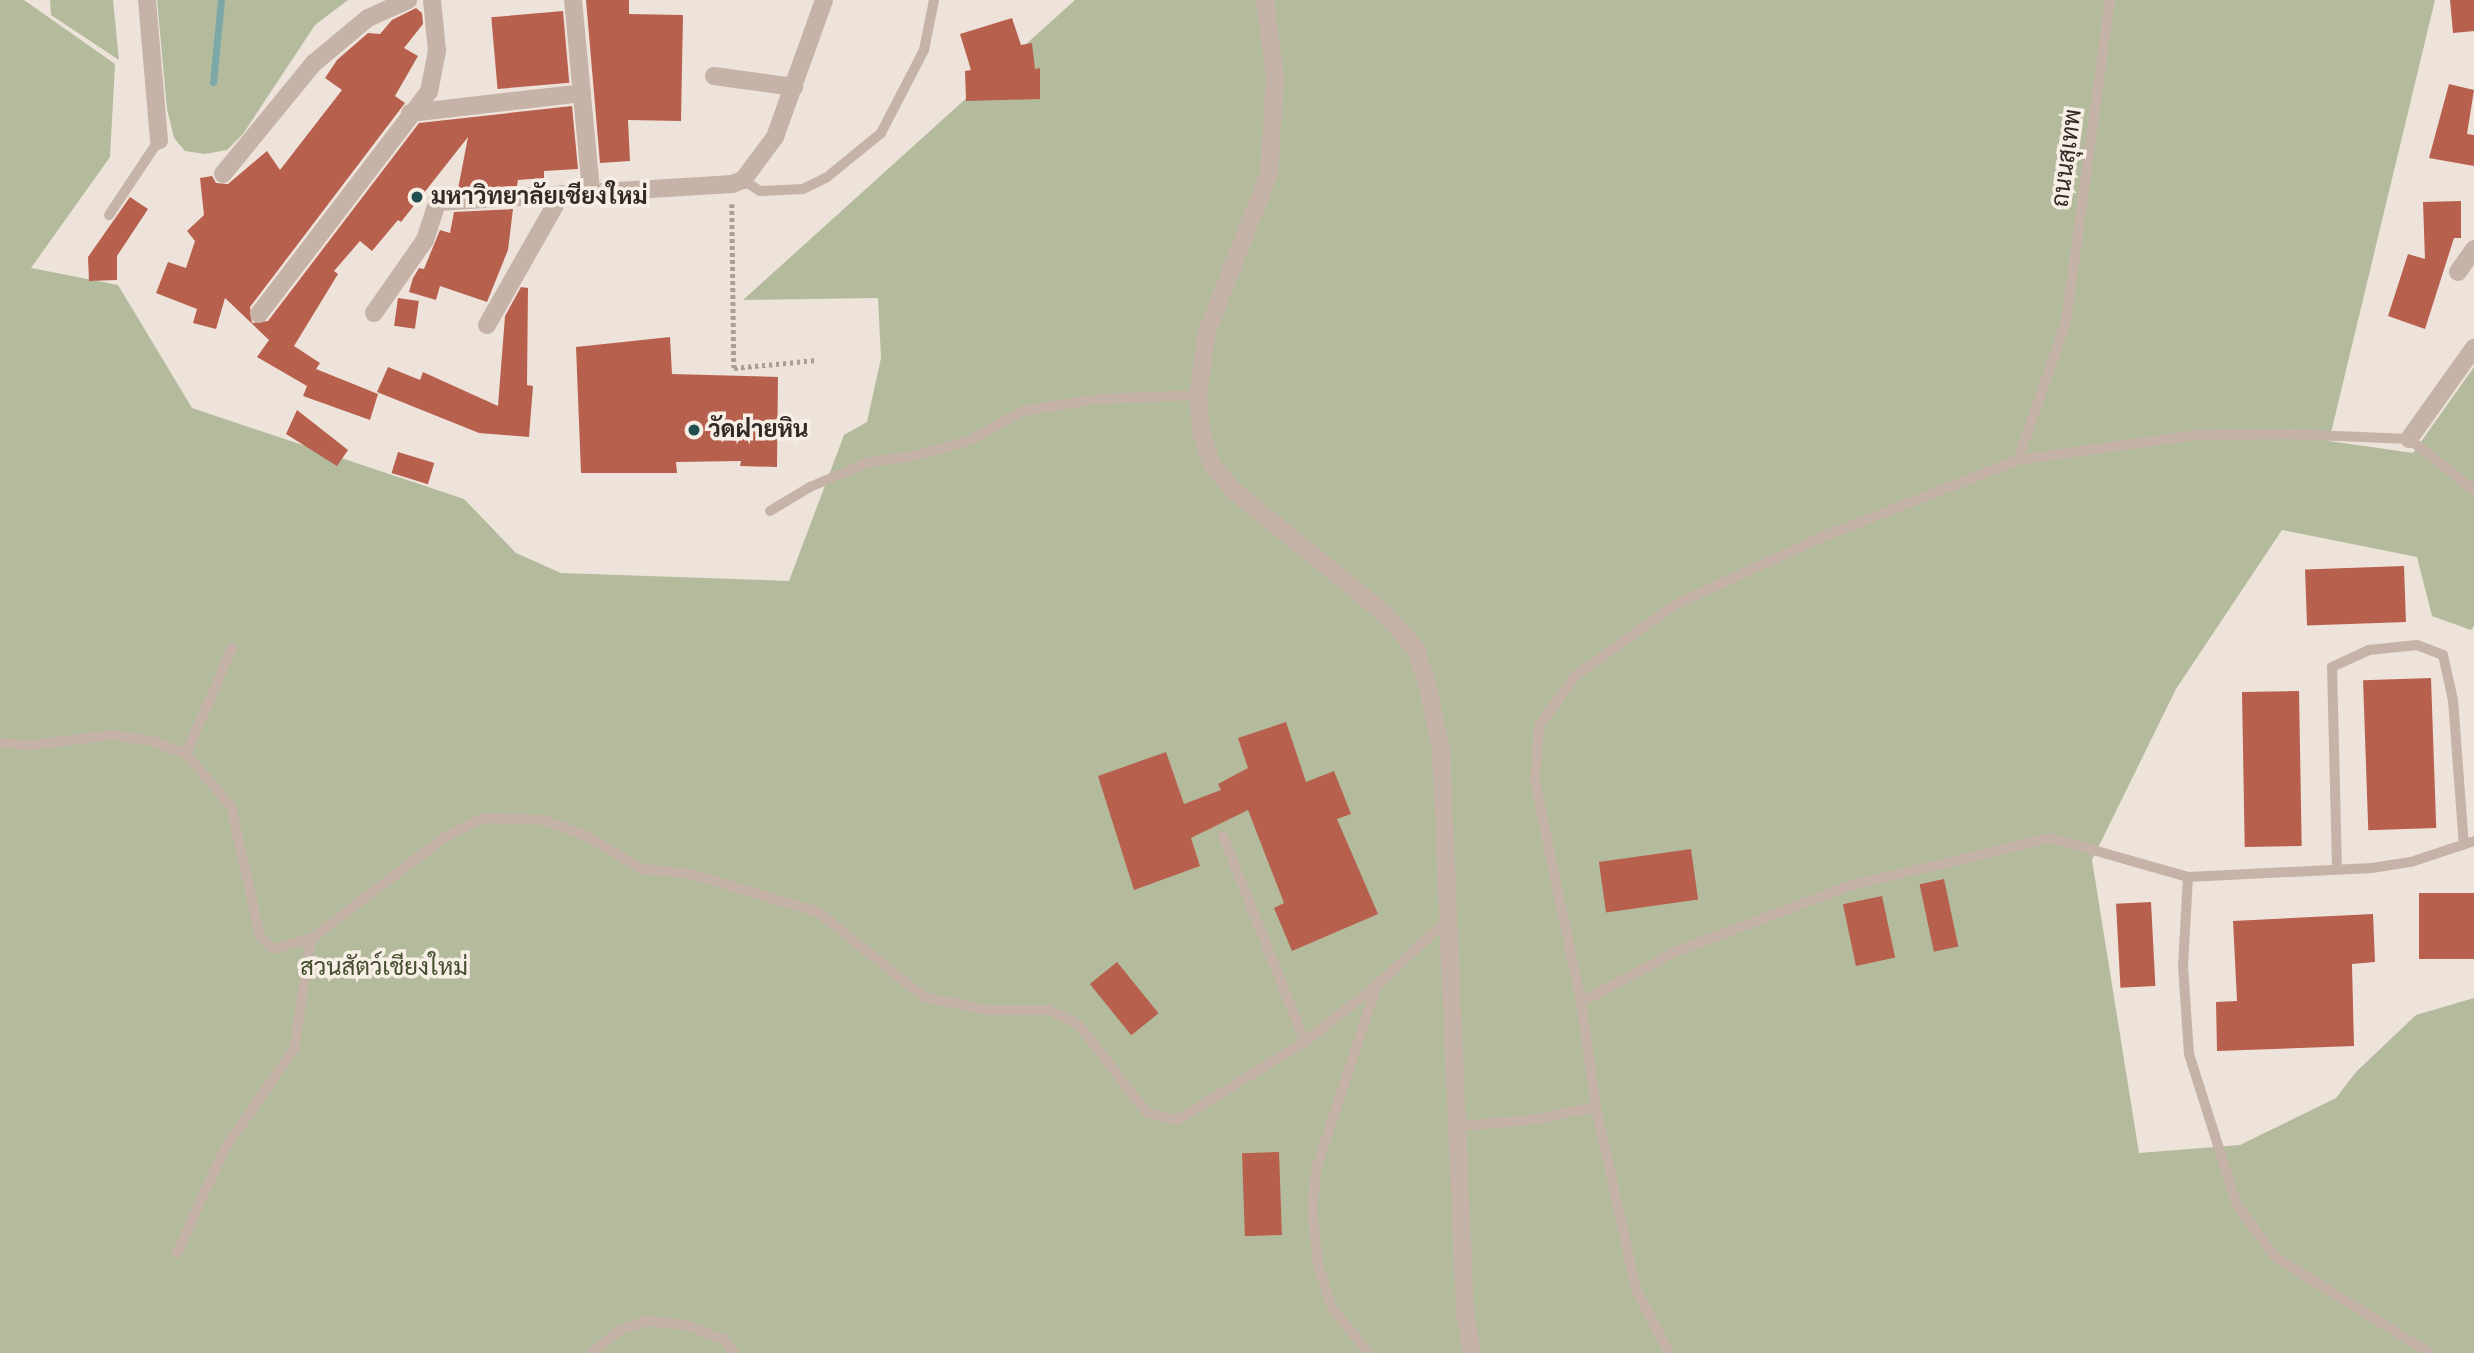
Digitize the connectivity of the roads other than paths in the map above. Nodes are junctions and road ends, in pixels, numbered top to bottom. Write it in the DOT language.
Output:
graph roads {
  1 [pos="147,0"];
  2 [pos="408,0"];
  3 [pos="432,0"];
  4 [pos="573,0"];
  5 [pos="824,0"];
  6 [pos="934,0"];
  7 [pos="1265,0"];
  8 [pos="2110,0"];
  9 [pos="714,76"];
  10 [pos="794,87"];
  11 [pos="582,93"];
  12 [pos="410,113"];
  13 [pos="159,140"];
  14 [pos="223,174"];
  15 [pos="738,182"];
  16 [pos="591,191"];
  17 [pos="561,195"];
  18 [pos="109,215"];
  19 [pos="2474,250"];
  20 [pos="2458,272"];
  21 [pos="374,313"];
  22 [pos="259,314"];
  23 [pos="486,325"];
  24 [pos="2474,348"];
  25 [pos="1198,395"];
  26 [pos="2409,439"];
  27 [pos="2018,460"];
  28 [pos="2474,490"];
  29 [pos="770,511"];
  30 [pos="232,648"];
  31 [pos="0,743"];
  32 [pos="186,754"];
  33 [pos="1223,836"];
  34 [pos="2469,843"];
  35 [pos="2337,869"];
  36 [pos="2188,877"];
  37 [pos="1448,919"];
  38 [pos="311,939"];
  39 [pos="1377,985"];
  40 [pos="1581,1002"];
  41 [pos="1305,1042"];
  42 [pos="1595,1107"];
  43 [pos="1460,1126"];
  44 [pos="177,1253"];
  45 [pos="591,1353"];
  46 [pos="734,1353"];
  47 [pos="1369,1353"];
  48 [pos="1472,1353"];
  49 [pos="1669,1353"];
  50 [pos="2430,1353"];
  1 -- 13 [label="street"];
  2 -- 14 [label="street"];
  3 -- 12 [label="street"];
  4 -- 11 [label="street"];
  5 -- 10 [label="street"];
  6 -- 15 [label="lane"];
  7 -- 25 [label="street"];
  8 -- 27 [label="lane, ถนนสุเทพ"];
  9 -- 10 [label="street"];
  10 -- 15 [label="street"];
  11 -- 12 [label="street"];
  11 -- 16 [label="street"];
  12 -- 22 [label="street"];
  13 -- 18 [label="lane"];
  15 -- 16 [label="street"];
  16 -- 17 [label="street"];
  17 -- 21 [label="street"];
  17 -- 23 [label="street"];
  19 -- 20 [label="street"];
  24 -- 26 [label="street"];
  25 -- 29 [label="lane"];
  25 -- 37 [label="street"];
  26 -- 27 [label="lane"];
  26 -- 28 [label="lane"];
  27 -- 40 [label="lane"];
  30 -- 32 [label="lane"];
  31 -- 32 [label="lane"];
  32 -- 38 [label="lane"];
  33 -- 41 [label="lane"];
  34 -- 35 [label="lane"];
  34 -- 35 [label="lane"];
  35 -- 36 [label="lane"];
  36 -- 40 [label="lane"];
  36 -- 50 [label="lane"];
  37 -- 39 [label="lane"];
  37 -- 43 [label="street"];
  38 -- 41 [label="lane"];
  38 -- 44 [label="lane"];
  39 -- 41 [label="lane"];
  39 -- 47 [label="lane"];
  40 -- 42 [label="lane"];
  42 -- 43 [label="lane"];
  42 -- 49 [label="lane"];
  43 -- 48 [label="street"];
  45 -- 46 [label="lane"];
}
